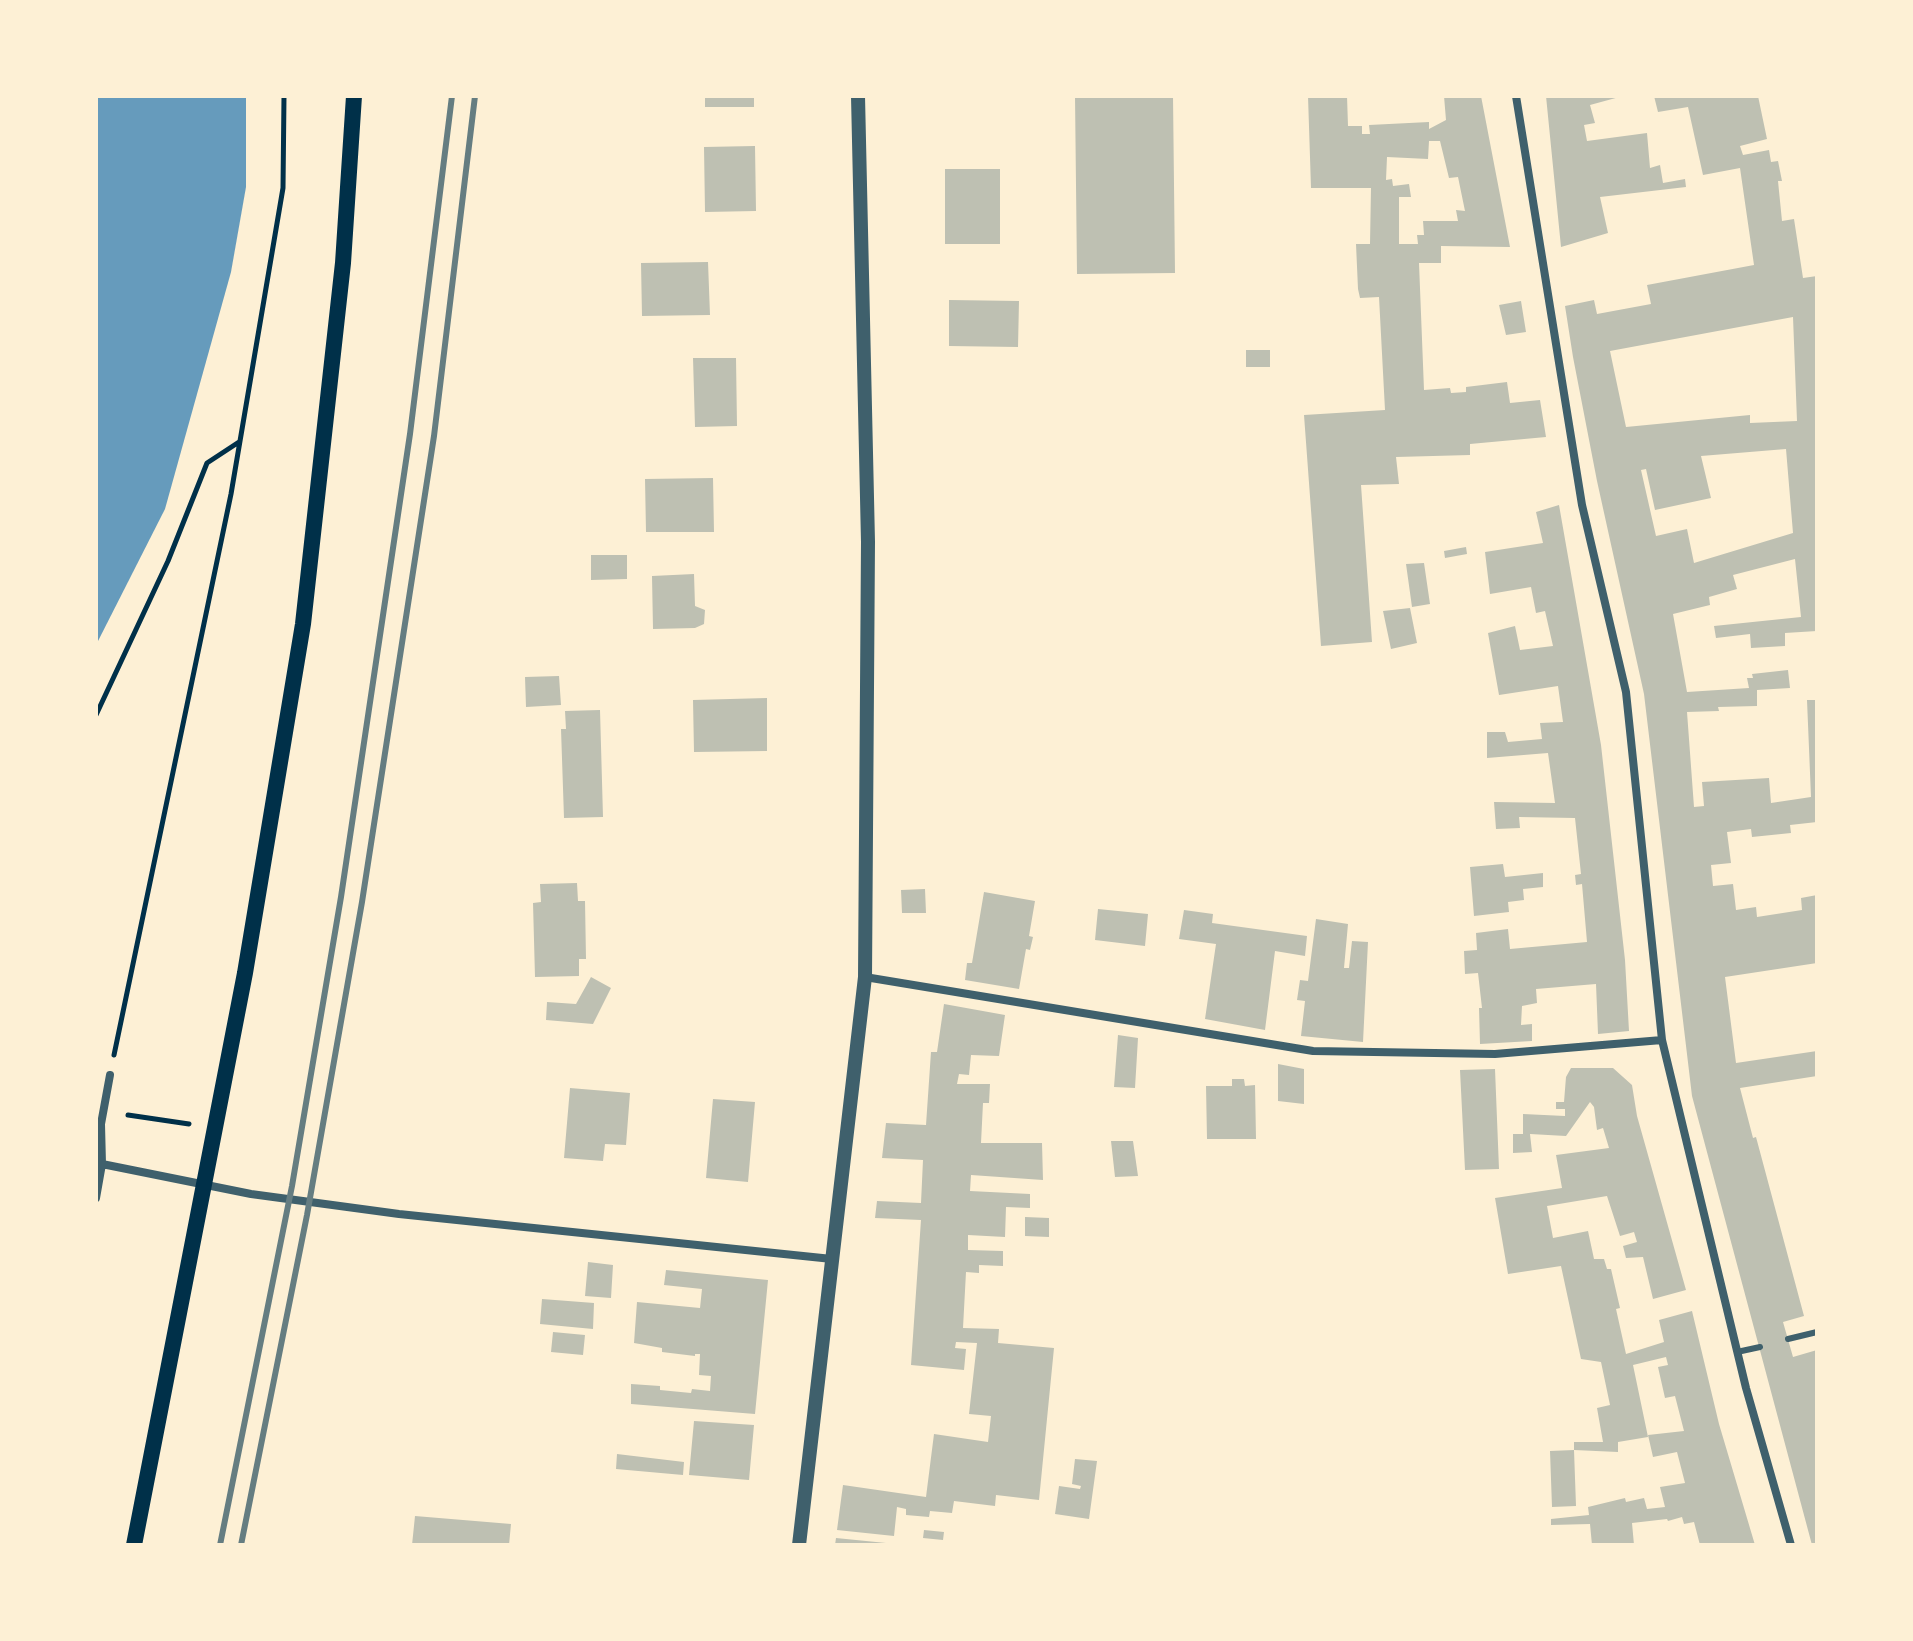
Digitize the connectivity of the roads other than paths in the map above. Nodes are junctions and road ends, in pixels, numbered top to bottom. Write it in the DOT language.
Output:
graph roads {
  1 [pos="354,96"];
  2 [pos="858,96"];
  3 [pos="1516,96"];
  4 [pos="865,977"];
  5 [pos="1662,1040"];
  6 [pos="110,1075"];
  7 [pos="102,1164"];
  8 [pos="96,1198"];
  9 [pos="832,1259"];
  10 [pos="1817,1332"];
  11 [pos="1788,1339"];
  12 [pos="1760,1347"];
  13 [pos="1737,1352"];
  14 [pos="134,1545"];
  15 [pos="799,1545"];
  16 [pos="1791,1545"];
  1 -- 14 [label="main road"];
  2 -- 4 [label="street"];
  3 -- 5 [label="street"];
  4 -- 5 [label="street"];
  4 -- 9 [label="street"];
  5 -- 13 [label="street"];
  6 -- 7 [label="street"];
  7 -- 8 [label="street"];
  7 -- 9 [label="street"];
  9 -- 15 [label="street"];
  10 -- 11 [label="lane"];
  12 -- 13 [label="lane"];
  13 -- 16 [label="street"];
}
